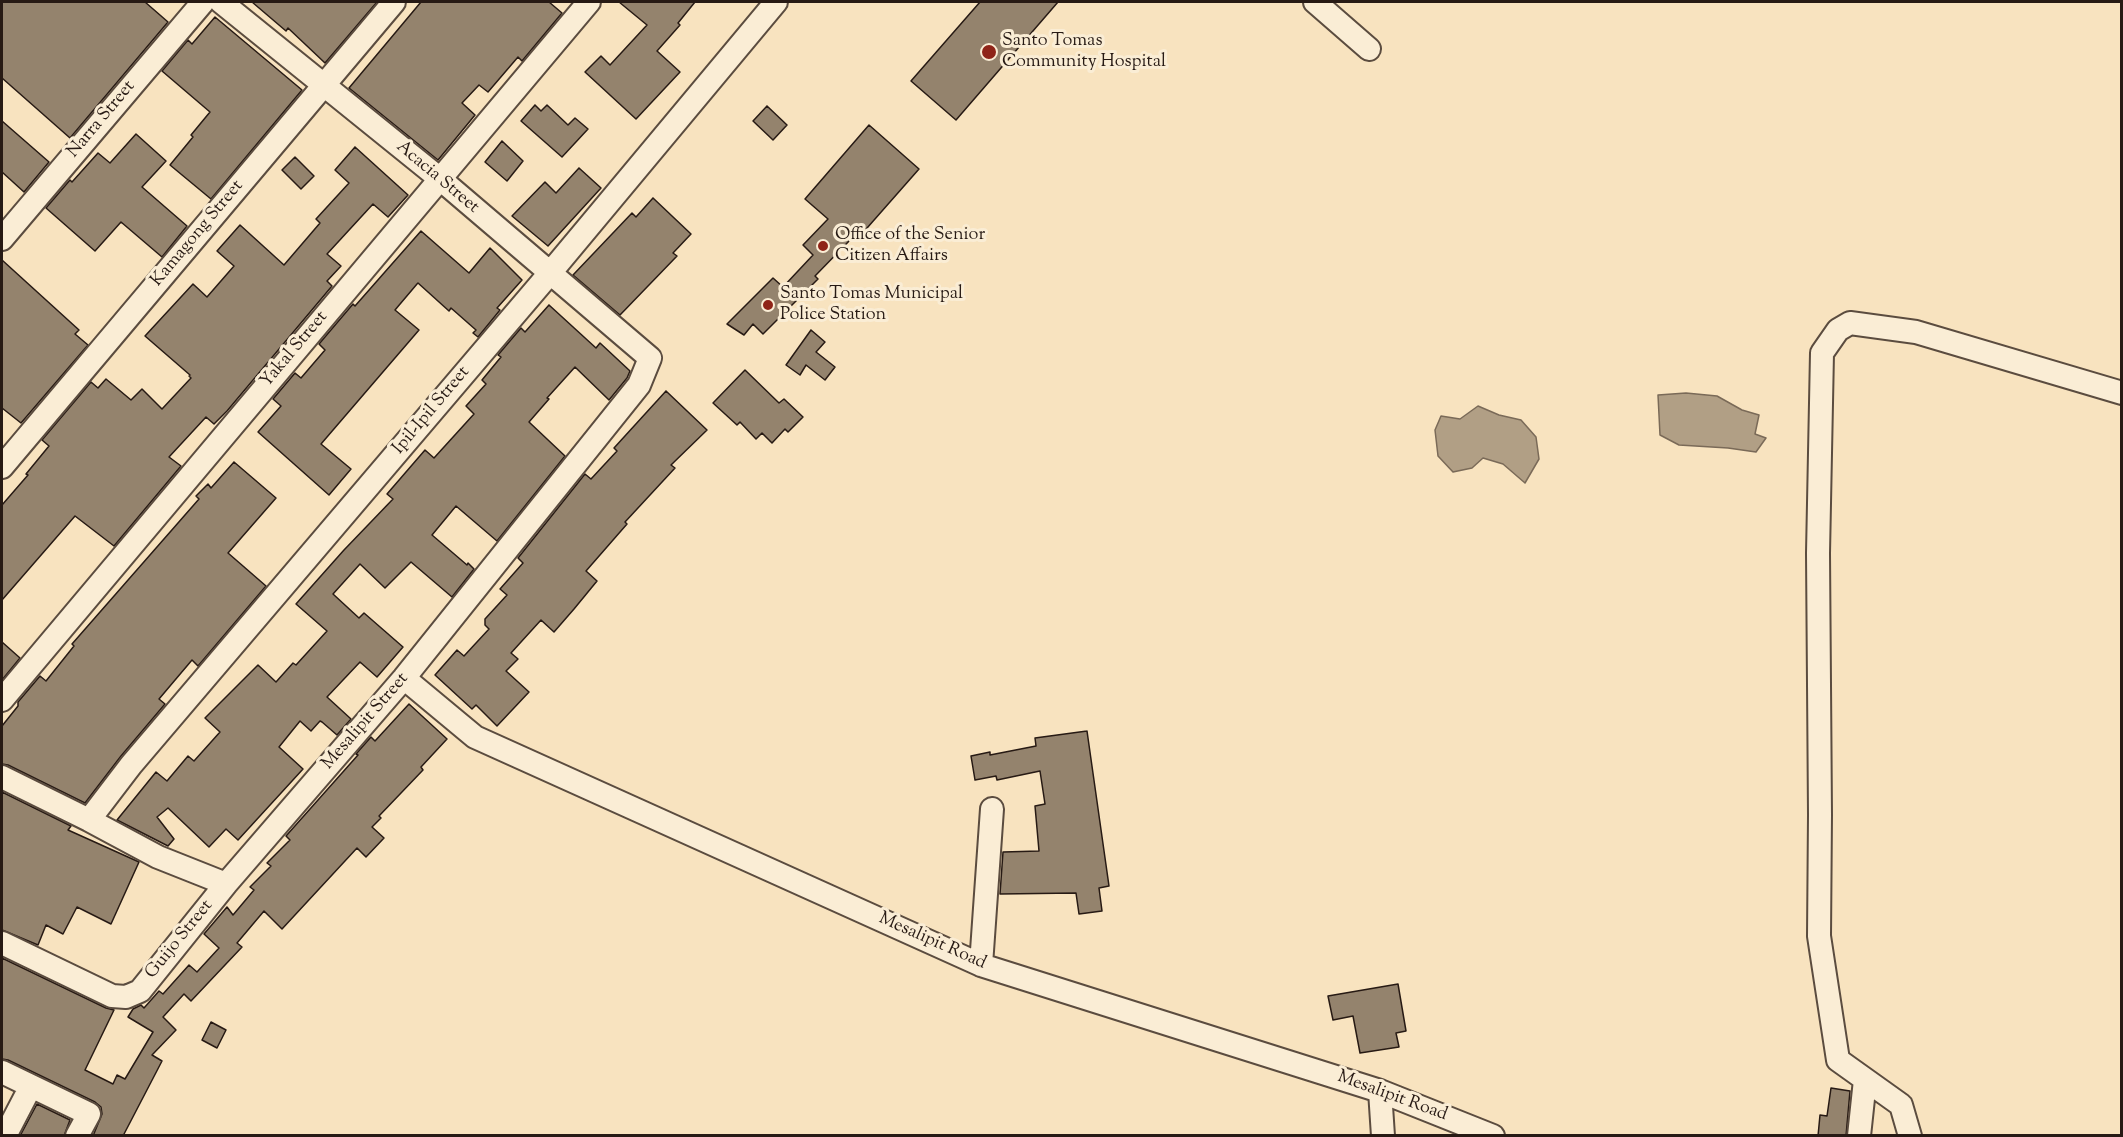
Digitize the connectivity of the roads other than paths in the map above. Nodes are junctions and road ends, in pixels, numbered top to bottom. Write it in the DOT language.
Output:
graph roads {
  1 [pos="203,2"];
  2 [pos="221,2"];
  3 [pos="394,2"];
  4 [pos="589,2"];
  5 [pos="776,2"];
  6 [pos="1315,2"];
  7 [pos="1369,49"];
  8 [pos="324,84"];
  9 [pos="439,178"];
  10 [pos="2,239"];
  11 [pos="550,273"];
  12 [pos="650,358"];
  13 [pos="2121,393"];
  14 [pos="2,467"];
  15 [pos="404,678"];
  16 [pos="2,700"];
  17 [pos="2,777"];
  18 [pos="992,809"];
  19 [pos="89,820"];
  20 [pos="226,884"];
  21 [pos="2,943"];
  22 [pos="981,965"];
  23 [pos="2,1072"];
  24 [pos="1865,1080"];
  25 [pos="31,1086"];
  26 [pos="1380,1091"];
  27 [pos="5,1136"];
  28 [pos="77,1136"];
  29 [pos="1383,1136"];
  30 [pos="1493,1136"];
  31 [pos="1859,1136"];
  32 [pos="1910,1136"];
  1 -- 10 [label="street, Narra Street"];
  2 -- 8 [label="street, Acacia Street"];
  3 -- 8 [label="street, Kamagong Street"];
  4 -- 9 [label="street, Yakal Street"];
  5 -- 11 [label="street, Ipil-Ipil Street"];
  6 -- 7 [label="street"];
  8 -- 9 [label="street, Acacia Street"];
  8 -- 14 [label="street, Kamagong Street"];
  9 -- 11 [label="street, Acacia Street"];
  9 -- 16 [label="street, Yakal Street"];
  11 -- 12 [label="street, Acacia Street"];
  11 -- 19 [label="street, Ipil-Ipil Street"];
  12 -- 15 [label="street, Mesalipit Street"];
  13 -- 24 [label="street"];
  15 -- 20 [label="street, Mesalipit Street"];
  15 -- 22 [label="street, Mesalipit Road"];
  17 -- 19 [label="street"];
  18 -- 22 [label="street"];
  19 -- 20 [label="street"];
  20 -- 21 [label="street, Guijo Street"];
  22 -- 26 [label="street, Mesalipit Road"];
  23 -- 25 [label="street"];
  24 -- 31 [label="street"];
  24 -- 32 [label="street"];
  25 -- 27 [label="street"];
  25 -- 28 [label="street"];
  26 -- 29 [label="street"];
  26 -- 30 [label="street, Mesalipit Road"];
}
